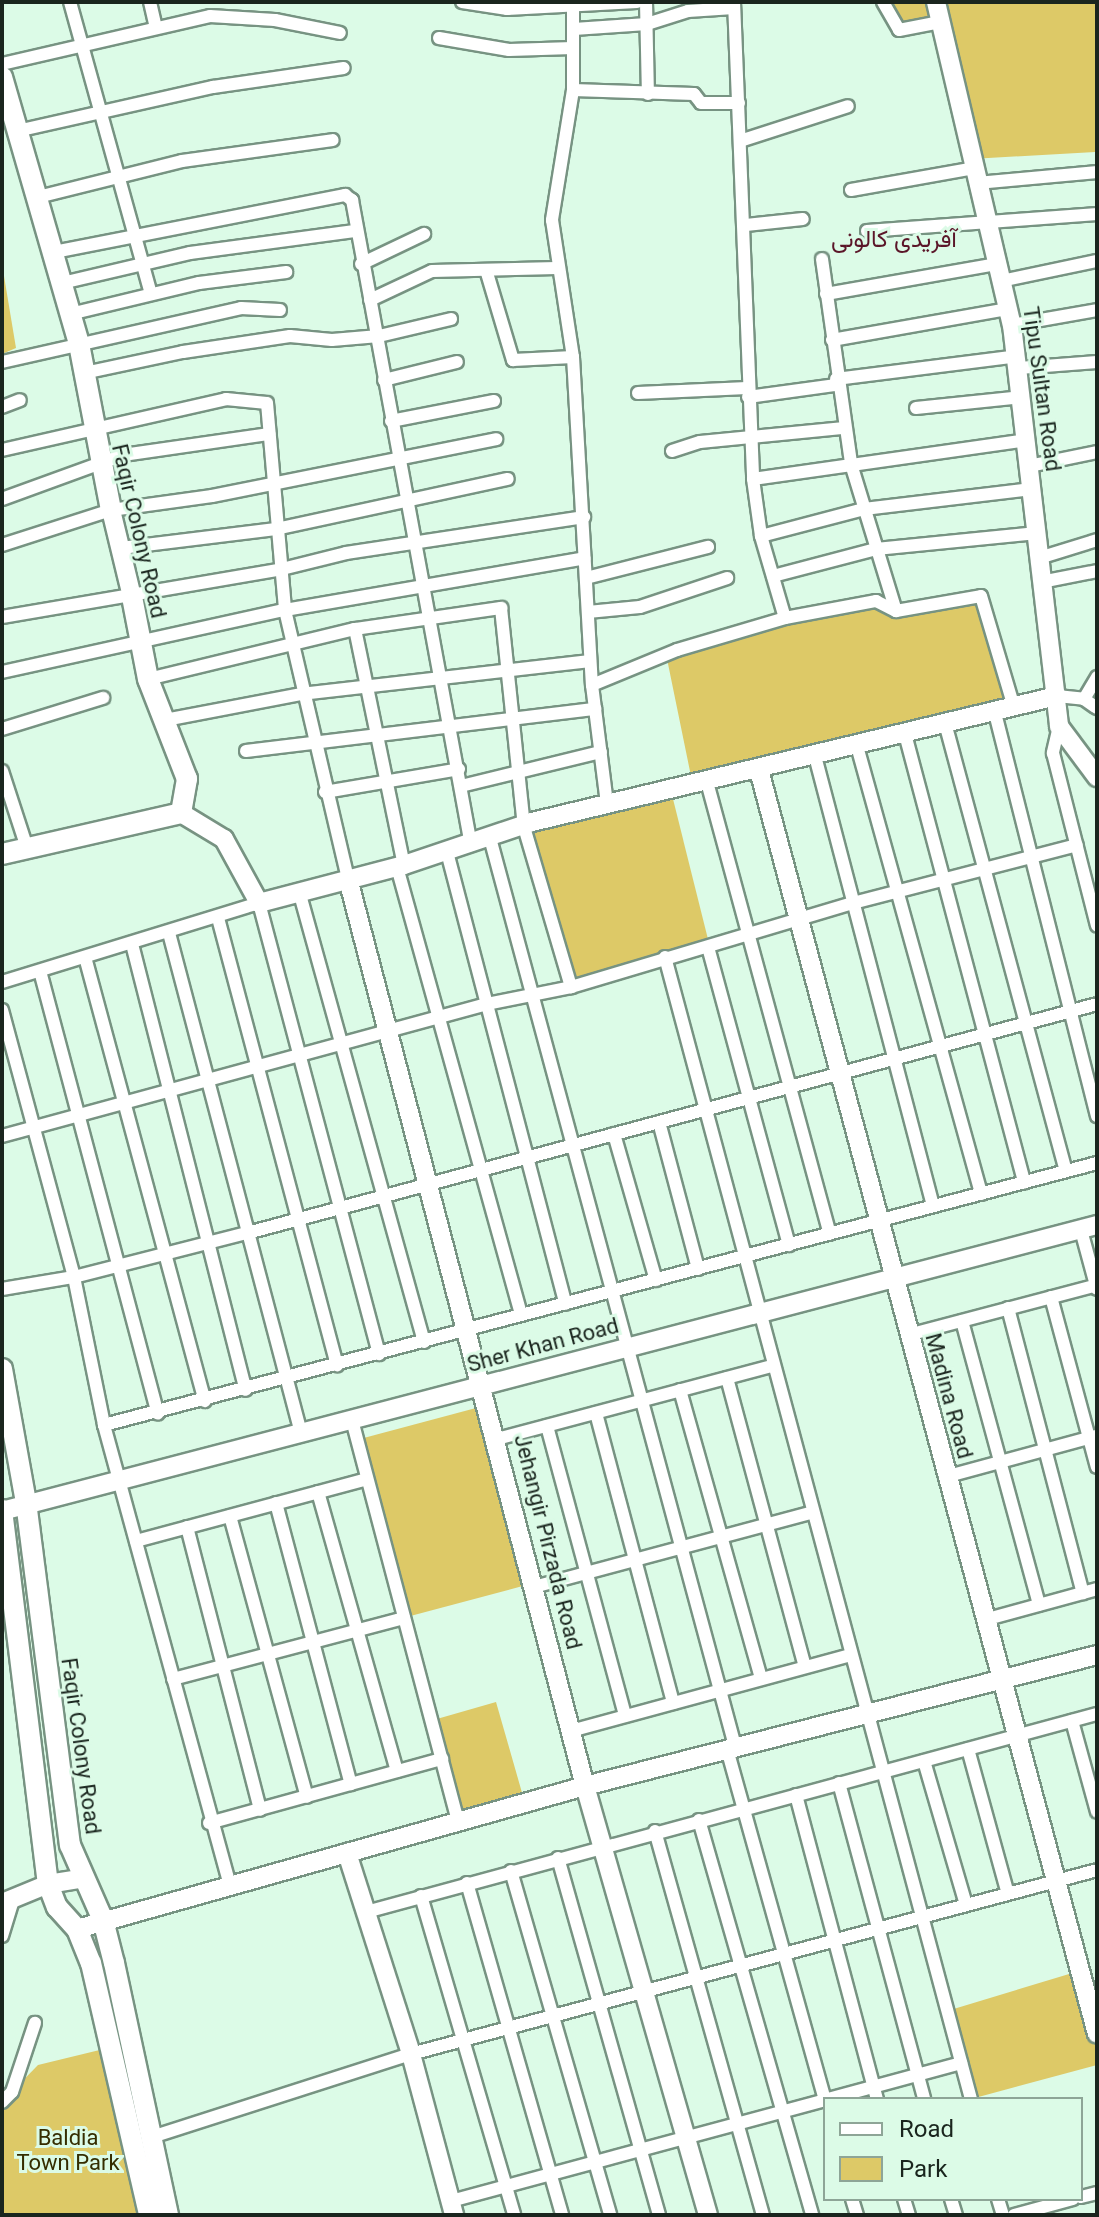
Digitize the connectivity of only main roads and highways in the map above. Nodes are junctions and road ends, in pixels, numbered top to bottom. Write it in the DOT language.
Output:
graph roads {
  1 [pos="2,77"];
  2 [pos="111,510"];
  3 [pos="132,597"];
  4 [pos="2,854"];
  5 [pos="2,1369"];
  6 [pos="2,1511"];
  7 [pos="149,2215"];
  8 [pos="168,2215"];
  1 -- 2 [label="main road, Faqir Colony Road"];
  3 -- 4 [label="main road, Faqir Colony Road"];
  5 -- 8 [label="main road, Faqir Colony Road"];
  6 -- 7 [label="main road"];
}
